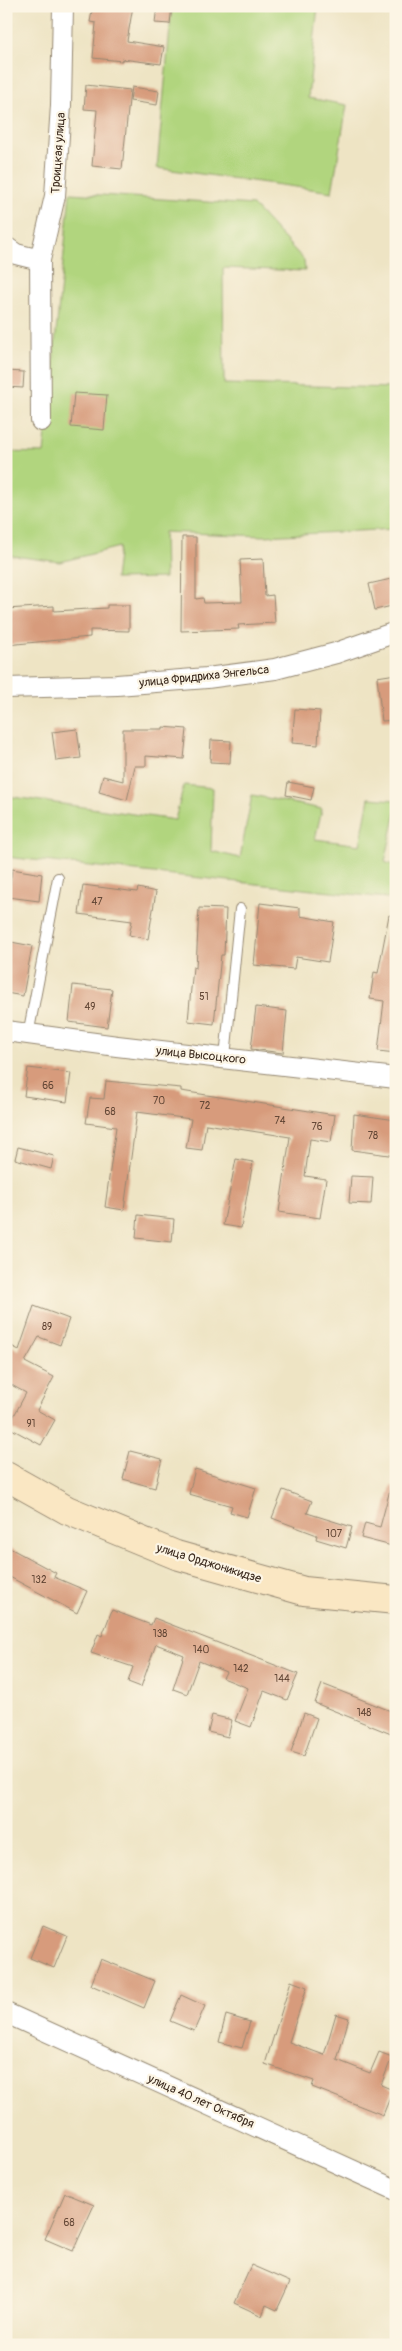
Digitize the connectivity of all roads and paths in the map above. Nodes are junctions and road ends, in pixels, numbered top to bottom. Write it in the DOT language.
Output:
graph roads {
  1 [pos="63,6"];
  2 [pos="6,247"];
  3 [pos="40,260"];
  4 [pos="40,421"];
  5 [pos="396,632"];
  6 [pos="6,688"];
  7 [pos="58,878"];
  8 [pos="240,909"];
  9 [pos="6,1031"];
  10 [pos="28,1035"];
  11 [pos="225,1058"];
  12 [pos="396,1078"];
  13 [pos="6,1476"];
  14 [pos="396,1600"];
  15 [pos="6,2013"];
  16 [pos="396,2190"];
  1 -- 3 [label="street, Троицкая улица"];
  2 -- 3 [label="street"];
  3 -- 4 [label="street, Троицкая улица"];
  5 -- 6 [label="street, улица Фридриха Энгельса"];
  7 -- 10 [label="lane"];
  8 -- 11 [label="lane"];
  9 -- 10 [label="street, улица Высоцкого"];
  10 -- 11 [label="street, улица Высоцкого"];
  11 -- 12 [label="street, улица Высоцкого"];
  13 -- 14 [label="main road, улица Орджоникидзе"];
  15 -- 16 [label="street, улица 40 лет Октября"];
}
